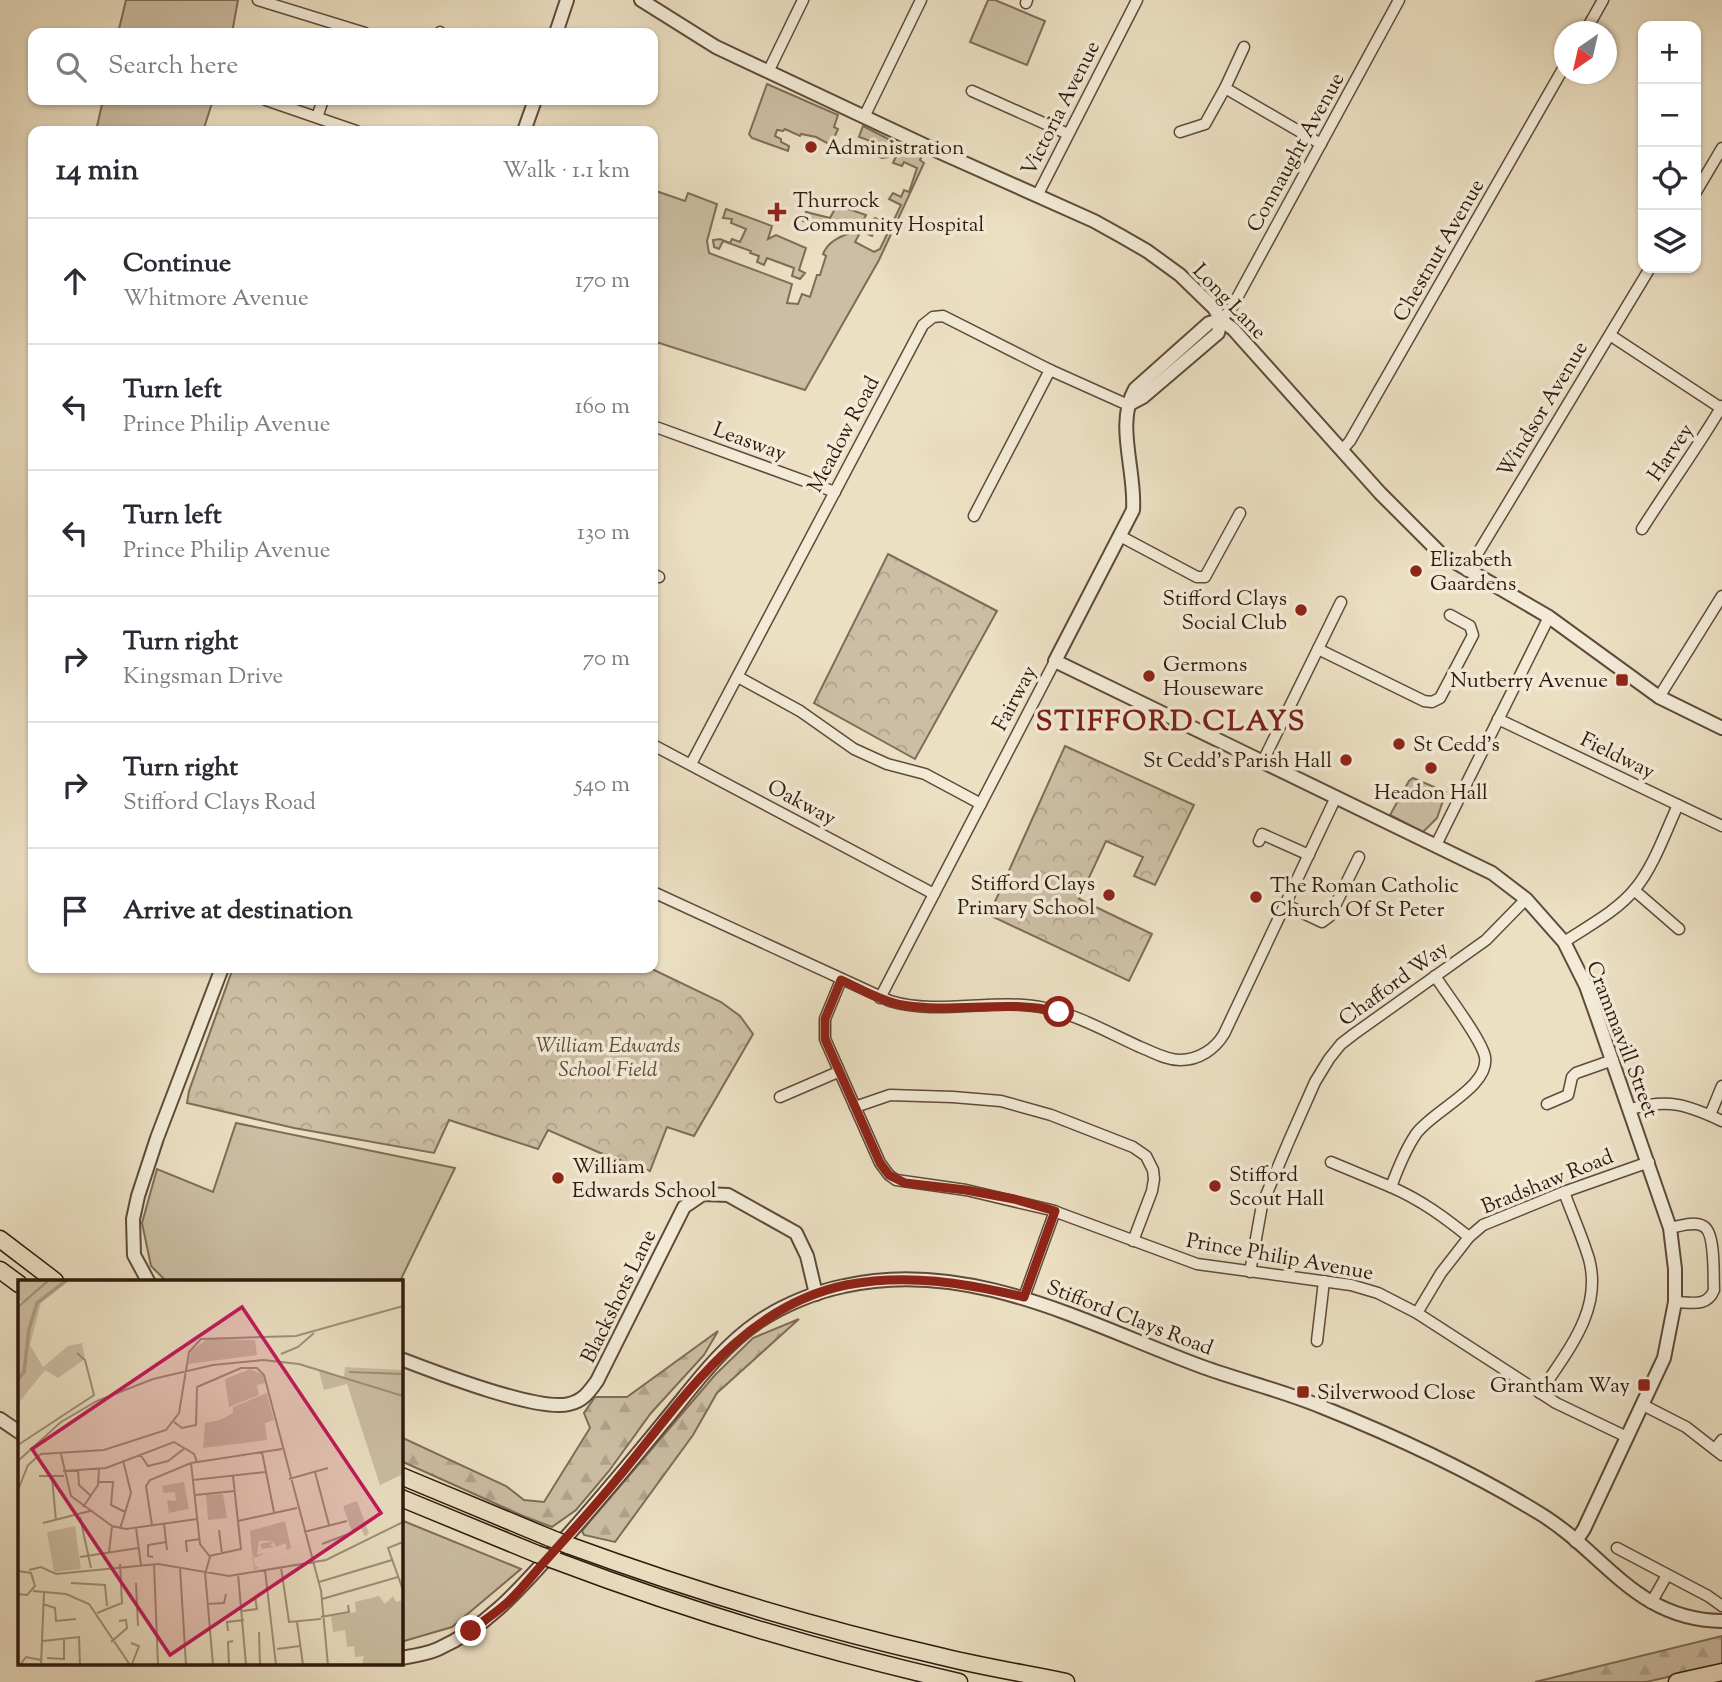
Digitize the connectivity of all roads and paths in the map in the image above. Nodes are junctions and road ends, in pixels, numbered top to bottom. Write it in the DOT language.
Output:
graph roads {
  1 [pos="567,0"];
  2 [pos="641,0"];
  3 [pos="803,0"];
  4 [pos="922,0"];
  5 [pos="1137,0"];
  6 [pos="1399,0"];
  7 [pos="1603,0"];
  8 [pos="264,1"];
  9 [pos="1591,21"];
  10 [pos="340,28"];
  11 [pos="558,28"];
  12 [pos="1244,47"];
  13 [pos="768,72"];
  14 [pos="1554,84"];
  15 [pos="1225,88"];
  16 [pos="972,91"];
  17 [pos="281,105"];
  18 [pos="321,105"];
  19 [pos="533,105"];
  20 [pos="317,117"];
  21 [pos="864,117"];
  22 [pos="335,126"];
  23 [pos="526,126"];
  24 [pos="1180,132"];
  25 [pos="1068,134"];
  26 [pos="1321,144"];
  27 [pos="1722,148"];
  28 [pos="1701,184"];
  29 [pos="1037,196"];
  30 [pos="1647,273"];
  31 [pos="1221,320"];
  32 [pos="1610,335"];
  33 [pos="1050,370"];
  34 [pos="1128,405"];
  35 [pos="1721,407"];
  36 [pos="658,428"];
  37 [pos="1342,450"];
  38 [pos="835,492"];
  39 [pos="1638,512"];
  40 [pos="1240,513"];
  41 [pos="974,516"];
  42 [pos="1648,519"];
  43 [pos="1642,529"];
  44 [pos="1119,536"];
  45 [pos="1467,571"];
  46 [pos="1722,596"];
  47 [pos="1341,602"];
  48 [pos="1450,615"];
  49 [pos="1549,617"];
  50 [pos="1318,649"];
  51 [pos="1055,661"];
  52 [pos="738,677"];
  53 [pos="1659,697"];
  54 [pos="1498,719"];
  55 [pos="1722,729"];
  56 [pos="658,748"];
  57 [pos="1263,761"];
  58 [pos="691,764"];
  59 [pos="1336,797"];
  60 [pos="981,804"];
  61 [pos="1678,805"];
  62 [pos="1722,826"];
  63 [pos="1259,841"];
  64 [pos="1436,845"];
  65 [pos="1309,855"];
  66 [pos="1359,857"];
  67 [pos="1634,890"];
  68 [pos="658,894"];
  69 [pos="934,894"];
  70 [pos="1526,899"];
  71 [pos="1286,905"];
  72 [pos="1679,929"];
  73 [pos="1563,942"];
  74 [pos="220,973"];
  75 [pos="1434,976"];
  76 [pos="841,980"];
  77 [pos="880,998"];
  78 [pos="1613,1059"];
  79 [pos="838,1072"];
  80 [pos="1722,1086"];
  81 [pos="779,1097"];
  82 [pos="1546,1104"];
  83 [pos="855,1107"];
  84 [pos="1631,1109"];
  85 [pos="1710,1115"];
  86 [pos="1722,1121"];
  87 [pos="1331,1162"];
  88 [pos="1649,1162"];
  89 [pos="1391,1187"];
  90 [pos="1564,1192"];
  91 [pos="1055,1211"];
  92 [pos="1670,1228"];
  93 [pos="1469,1237"];
  94 [pos="0,1239"];
  95 [pos="1133,1241"];
  96 [pos="0,1270"];
  97 [pos="1250,1272"];
  98 [pos="54,1280"];
  99 [pos="147,1280"];
  100 [pos="1324,1282"];
  101 [pos="18,1283"];
  102 [pos="816,1294"];
  103 [pos="1024,1297"];
  104 [pos="1675,1302"];
  105 [pos="1417,1313"];
  106 [pos="1317,1341"];
  107 [pos="402,1359"];
  108 [pos="1540,1394"];
  109 [pos="1643,1405"];
  110 [pos="0,1419"];
  111 [pos="18,1431"];
  112 [pos="1627,1437"];
  113 [pos="1722,1440"];
  114 [pos="1719,1452"];
  115 [pos="402,1476"];
  116 [pos="402,1498"];
  117 [pos="1576,1541"];
  118 [pos="1617,1548"];
  119 [pos="1667,1575"];
  120 [pos="1651,1603"];
  121 [pos="1722,1606"];
  122 [pos="1722,1620"];
  123 [pos="402,1658"];
  124 [pos="1722,1672"];
  125 [pos="959,1682"];
  126 [pos="1066,1682"];
  127 [pos="1677,1682"];
  1 -- 11 [label="street"];
  2 -- 13 [label="street, Long Lane"];
  3 -- 13 [label="street"];
  4 -- 21 [label="street"];
  5 -- 25 [label="street, Victoria Avenue"];
  6 -- 26 [label="street, Connaught Avenue"];
  7 -- 9 [label="street"];
  8 -- 10 [label="street"];
  12 -- 15 [label="street"];
  13 -- 21 [label="street, Long Lane"];
  14 -- 37 [label="street, Chestnut Avenue"];
  15 -- 24 [label="street"];
  15 -- 26 [label="street"];
  16 -- 25 [label="street"];
  17 -- 20 [label="street"];
  18 -- 20 [label="street"];
  19 -- 23 [label="street"];
  20 -- 22 [label="street"];
  21 -- 29 [label="street, Long Lane"];
  25 -- 29 [label="street, Victoria Avenue"];
  26 -- 31 [label="street, Connaught Avenue"];
  27 -- 28 [label="street"];
  29 -- 31 [label="street, Long Lane"];
  30 -- 32 [label="street, Windsor Avenue"];
  31 -- 34 [label="street"];
  31 -- 37 [label="street, Long Lane"];
  32 -- 35 [label="street"];
  32 -- 45 [label="street, Windsor Avenue"];
  33 -- 34 [label="street, Meadow Road"];
  33 -- 38 [label="street, Meadow Road"];
  33 -- 41 [label="street"];
  34 -- 44 [label="street, Fairway"];
  35 -- 42 [label="street, Harvey"];
  36 -- 38 [label="street, Leasway"];
  37 -- 45 [label="street, Long Lane"];
  38 -- 52 [label="street, Meadow Road"];
  39 -- 42 [label="street"];
  40 -- 44 [label="street"];
  42 -- 43 [label="street, Harvey"];
  44 -- 51 [label="street, Fairway"];
  45 -- 49 [label="street, Long Lane"];
  46 -- 53 [label="street"];
  47 -- 50 [label="street"];
  48 -- 50 [label="street"];
  49 -- 53 [label="street, Long Lane"];
  49 -- 54 [label="street"];
  50 -- 57 [label="street"];
  51 -- 57 [label="street, Crammavill Street"];
  51 -- 60 [label="street, Fairway"];
  52 -- 58 [label="street, Meadow Road"];
  52 -- 60 [label="street"];
  53 -- 55 [label="street, Long Lane"];
  54 -- 61 [label="street, Fieldway"];
  54 -- 64 [label="street"];
  56 -- 58 [label="street, Oakway"];
  57 -- 59 [label="street, Crammavill Street"];
  58 -- 69 [label="street, Oakway"];
  59 -- 64 [label="street, Crammavill Street"];
  59 -- 65 [label="street"];
  60 -- 69 [label="street, Fairway"];
  61 -- 62 [label="street, Fieldway"];
  61 -- 67 [label="street"];
  63 -- 65 [label="street"];
  64 -- 70 [label="street, Crammavill Street"];
  65 -- 71 [label="street"];
  66 -- 71 [label="street"];
  67 -- 72 [label="street"];
  67 -- 73 [label="street"];
  68 -- 76 [label="street"];
  69 -- 77 [label="street, Fairway"];
  70 -- 73 [label="street, Crammavill Street"];
  70 -- 75 [label="street, Chafford Way"];
  71 -- 77 [label="street"];
  73 -- 78 [label="street, Crammavill Street"];
  74 -- 99 [label="street"];
  75 -- 89 [label="street"];
  75 -- 97 [label="street, Chafford Way"];
  76 -- 77 [label="street"];
  76 -- 79 [label="street, Prince Philip Avenue"];
  78 -- 82 [label="street"];
  78 -- 84 [label="street, Crammavill Street"];
  79 -- 81 [label="street"];
  79 -- 83 [label="street, Prince Philip Avenue"];
  80 -- 85 [label="street"];
  83 -- 91 [label="street, Prince Philip Avenue"];
  83 -- 95 [label="street"];
  84 -- 85 [label="street"];
  84 -- 88 [label="street, Crammavill Street"];
  85 -- 86 [label="street"];
  87 -- 89 [label="street"];
  88 -- 90 [label="street, Bradshaw Road"];
  88 -- 92 [label="street, Crammavill Street"];
  89 -- 93 [label="street"];
  90 -- 93 [label="street, Bradshaw Road"];
  90 -- 108 [label="street"];
  91 -- 95 [label="street, Prince Philip Avenue"];
  91 -- 103 [label="street"];
  92 -- 104 [label="street, Crammavill Street"];
  92 -- 104 [label="street"];
  93 -- 105 [label="street, Bradshaw Road"];
  94 -- 98 [label="highway"];
  95 -- 97 [label="street, Prince Philip Avenue"];
  96 -- 101 [label="highway"];
  97 -- 100 [label="street, Prince Philip Avenue"];
  100 -- 105 [label="street, Prince Philip Avenue"];
  100 -- 106 [label="street"];
  102 -- 103 [label="street, Stifford Clays Road"];
  102 -- 107 [label="street, Blackshots Lane"];
  102 -- 123 [label="street, Stifford Clays Road"];
  103 -- 117 [label="street, Stifford Clays Road"];
  104 -- 109 [label="street, Crammavill Street"];
  105 -- 108 [label="street, Prince Philip Avenue"];
  108 -- 112 [label="street, Prince Philip Avenue"];
  109 -- 112 [label="street, Crammavill Street"];
  109 -- 114 [label="street"];
  110 -- 111 [label="street"];
  112 -- 117 [label="street, Crammavill Street"];
  113 -- 114 [label="street"];
  115 -- 126 [label="highway, bridge"];
  116 -- 125 [label="highway, bridge"];
  117 -- 120 [label="street, Stifford Clays Road"];
  118 -- 119 [label="street"];
  119 -- 120 [label="street"];
  119 -- 121 [label="street"];
  120 -- 122 [label="street, Stifford Clays Road"];
  124 -- 127 [label="highway"];
}
